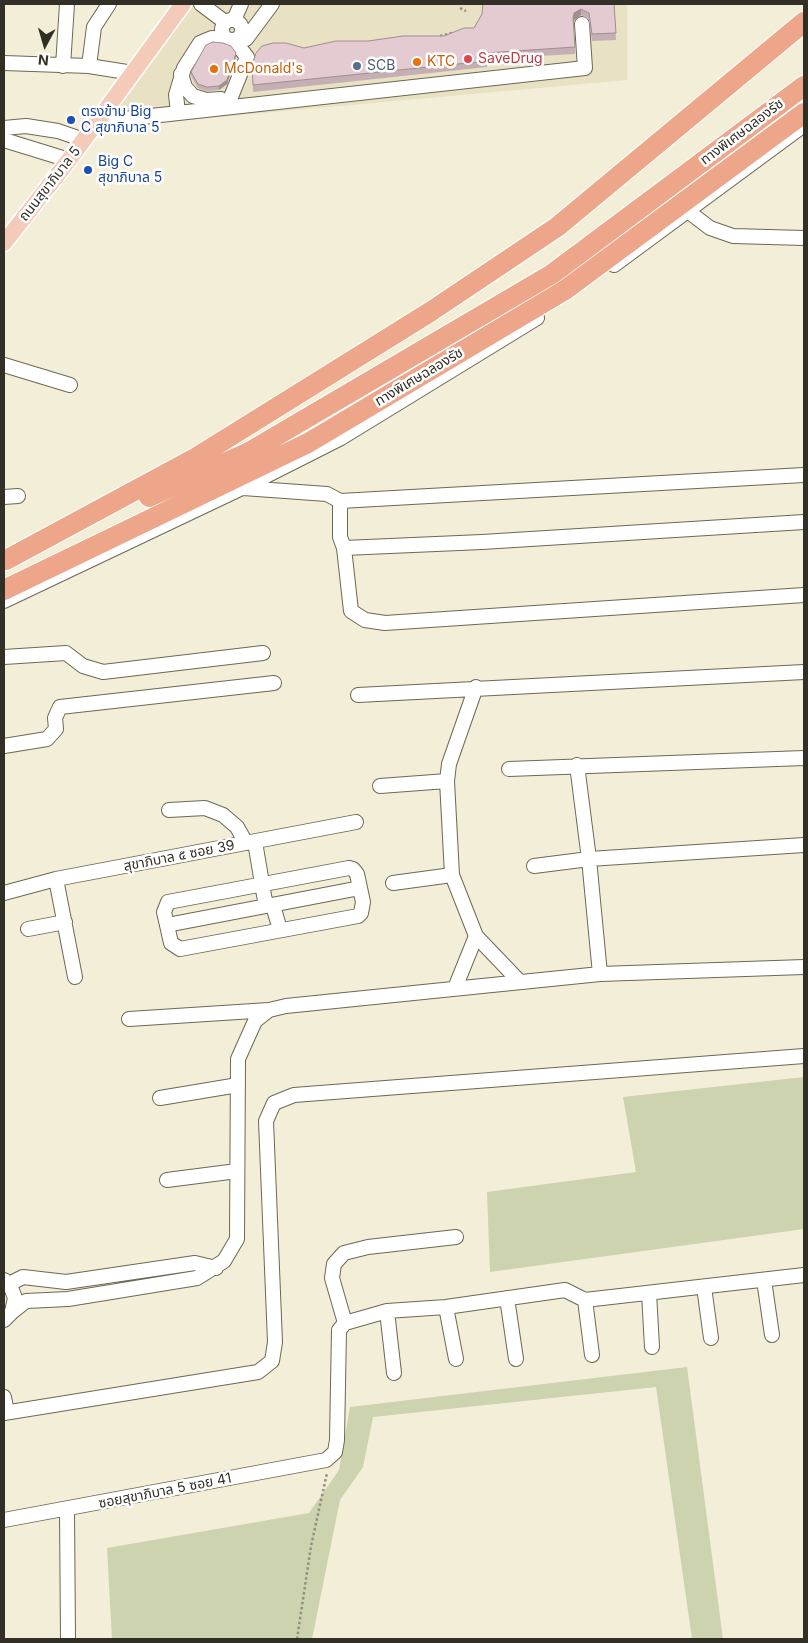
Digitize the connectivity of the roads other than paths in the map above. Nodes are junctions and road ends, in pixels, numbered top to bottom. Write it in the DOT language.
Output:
graph roads {
  1 [pos="67,4"];
  2 [pos="110,4"];
  3 [pos="184,4"];
  4 [pos="201,4"];
  5 [pos="241,4"];
  6 [pos="272,4"];
  7 [pos="804,22"];
  8 [pos="582,24"];
  9 [pos="237,27"];
  10 [pos="247,58"];
  11 [pos="4,63"];
  12 [pos="62,66"];
  13 [pos="89,66"];
  14 [pos="133,73"];
  15 [pos="182,74"];
  16 [pos="804,86"];
  17 [pos="234,90"];
  18 [pos="226,107"];
  19 [pos="178,112"];
  20 [pos="804,113"];
  21 [pos="97,122"];
  22 [pos="804,125"];
  23 [pos="4,128"];
  24 [pos="4,140"];
  25 [pos="84,140"];
  26 [pos="69,160"];
  27 [pos="689,212"];
  28 [pos="804,238"];
  29 [pos="4,243"];
  30 [pos="4,365"];
  31 [pos="70,385"];
  32 [pos="804,475"];
  33 [pos="242,488"];
  34 [pos="4,496"];
  35 [pos="18,496"];
  36 [pos="340,501"];
  37 [pos="804,522"];
  38 [pos="344,548"];
  39 [pos="5,561"];
  40 [pos="4,590"];
  41 [pos="804,595"];
  42 [pos="4,601"];
  43 [pos="263,653"];
  44 [pos="4,657"];
  45 [pos="804,672"];
  46 [pos="274,683"];
  47 [pos="476,687"];
  48 [pos="358,695"];
  49 [pos="4,746"];
  50 [pos="804,758"];
  51 [pos="577,765"];
  52 [pos="509,769"];
  53 [pos="447,781"];
  54 [pos="380,786"];
  55 [pos="169,810"];
  56 [pos="356,822"];
  57 [pos="251,842"];
  58 [pos="804,845"];
  59 [pos="589,860"];
  60 [pos="534,866"];
  61 [pos="452,875"];
  62 [pos="56,879"];
  63 [pos="393,883"];
  64 [pos="262,884"];
  65 [pos="360,888"];
  66 [pos="4,893"];
  67 [pos="272,905"];
  68 [pos="65,922"];
  69 [pos="167,925"];
  70 [pos="28,929"];
  71 [pos="280,930"];
  72 [pos="476,936"];
  73 [pos="804,967"];
  74 [pos="600,974"];
  75 [pos="75,977"];
  76 [pos="520,982"];
  77 [pos="455,988"];
  78 [pos="269,1010"];
  79 [pos="129,1019"];
  80 [pos="804,1056"];
  81 [pos="238,1085"];
  82 [pos="160,1098"];
  83 [pos="237,1171"];
  84 [pos="167,1180"];
  85 [pos="456,1237"];
  86 [pos="216,1268"];
  87 [pos="125,1273"];
  88 [pos="804,1275"];
  89 [pos="764,1280"];
  90 [pos="6,1282"];
  91 [pos="66,1282"];
  92 [pos="704,1286"];
  93 [pos="129,1291"];
  94 [pos="649,1293"];
  95 [pos="507,1298"];
  96 [pos="68,1299"];
  97 [pos="585,1300"];
  98 [pos="446,1307"];
  99 [pos="387,1311"];
  100 [pos="7,1319"];
  101 [pos="345,1323"];
  102 [pos="772,1335"];
  103 [pos="710,1338"];
  104 [pos="652,1348"];
  105 [pos="592,1355"];
  106 [pos="456,1359"];
  107 [pos="516,1359"];
  108 [pos="394,1373"];
  109 [pos="4,1397"];
  110 [pos="5,1413"];
  111 [pos="68,1510"];
  112 [pos="4,1520"];
  113 [pos="68,1639"];
  1 -- 12 [label="street"];
  2 -- 13 [label="street"];
  3 -- 14 [label="main road, ถนนสุขาภิบาล 5"];
  4 -- 9 [label="street"];
  5 -- 9 [label="street"];
  6 -- 9 [label="street"];
  7 -- 39 [label="highway"];
  8 -- 18 [label="street"];
  9 -- 10 [label="street"];
  10 -- 15 [label="street"];
  10 -- 17 [label="street"];
  11 -- 12 [label="street"];
  12 -- 13 [label="street"];
  13 -- 14 [label="street"];
  14 -- 21 [label="main road, ถนนสุขาภิบาล 5"];
  15 -- 17 [label="street"];
  15 -- 19 [label="street"];
  16 -- 39 [label="highway, ทางพิเศษฉลองรัช"];
  17 -- 18 [label="street"];
  18 -- 19 [label="street"];
  19 -- 21 [label="street"];
  20 -- 40 [label="highway, ทางพิเศษฉลองรัช"];
  21 -- 25 [label="main road, ถนนสุขาภิบาล 5"];
  22 -- 27 [label="street"];
  23 -- 25 [label="street"];
  24 -- 26 [label="street"];
  25 -- 26 [label="main road, ถนนสุขาภิบาล 5"];
  26 -- 29 [label="main road, ถนนสุขาภิบาล 5"];
  27 -- 28 [label="street"];
  27 -- 33 [label="street"];
  30 -- 31 [label="street"];
  32 -- 36 [label="street"];
  33 -- 36 [label="street"];
  33 -- 42 [label="street"];
  34 -- 35 [label="street"];
  36 -- 38 [label="street"];
  37 -- 38 [label="street"];
  38 -- 41 [label="street"];
  43 -- 44 [label="street"];
  45 -- 47 [label="street"];
  46 -- 49 [label="street"];
  47 -- 48 [label="street"];
  47 -- 53 [label="street"];
  50 -- 51 [label="street"];
  51 -- 52 [label="street"];
  51 -- 59 [label="street"];
  53 -- 54 [label="street"];
  53 -- 61 [label="street"];
  55 -- 57 [label="street"];
  56 -- 57 [label="street, สุขาภิบาล ๕ ซอย 39"];
  57 -- 62 [label="street, สุขาภิบาล ๕ ซอย 39"];
  57 -- 64 [label="street"];
  58 -- 59 [label="street"];
  59 -- 60 [label="street"];
  59 -- 74 [label="street"];
  61 -- 63 [label="street"];
  61 -- 72 [label="street"];
  62 -- 66 [label="street, สุขาภิบาล ๕ ซอย 39"];
  62 -- 68 [label="street"];
  64 -- 65 [label="street"];
  64 -- 67 [label="street"];
  64 -- 69 [label="street"];
  65 -- 67 [label="street"];
  65 -- 71 [label="street"];
  67 -- 69 [label="street"];
  67 -- 71 [label="street"];
  68 -- 70 [label="street"];
  68 -- 75 [label="street"];
  69 -- 71 [label="street"];
  72 -- 76 [label="street"];
  72 -- 77 [label="street"];
  73 -- 74 [label="street"];
  74 -- 76 [label="street"];
  76 -- 77 [label="street"];
  77 -- 78 [label="street"];
  78 -- 79 [label="street"];
  78 -- 81 [label="street"];
  80 -- 110 [label="street"];
  81 -- 82 [label="street"];
  81 -- 83 [label="street"];
  83 -- 84 [label="street"];
  83 -- 86 [label="street"];
  85 -- 101 [label="street"];
  86 -- 87 [label="street"];
  86 -- 93 [label="street"];
  87 -- 91 [label="street"];
  87 -- 93 [label="street"];
  88 -- 89 [label="street"];
  89 -- 92 [label="street"];
  89 -- 102 [label="street"];
  90 -- 91 [label="street"];
  90 -- 100 [label="street"];
  91 -- 96 [label="street"];
  92 -- 94 [label="street"];
  92 -- 103 [label="street"];
  93 -- 96 [label="street"];
  94 -- 97 [label="street"];
  94 -- 104 [label="street"];
  95 -- 97 [label="street"];
  95 -- 98 [label="street"];
  95 -- 107 [label="street"];
  96 -- 100 [label="street"];
  97 -- 105 [label="street"];
  98 -- 99 [label="street"];
  98 -- 106 [label="street"];
  99 -- 101 [label="street"];
  99 -- 108 [label="street"];
  101 -- 111 [label="street, ซอยสุขาภิบาล 5 ซอย 41"];
  109 -- 110 [label="street"];
  111 -- 112 [label="street, ซอยสุขาภิบาล 5 ซอย 41"];
  111 -- 113 [label="street"];
}
